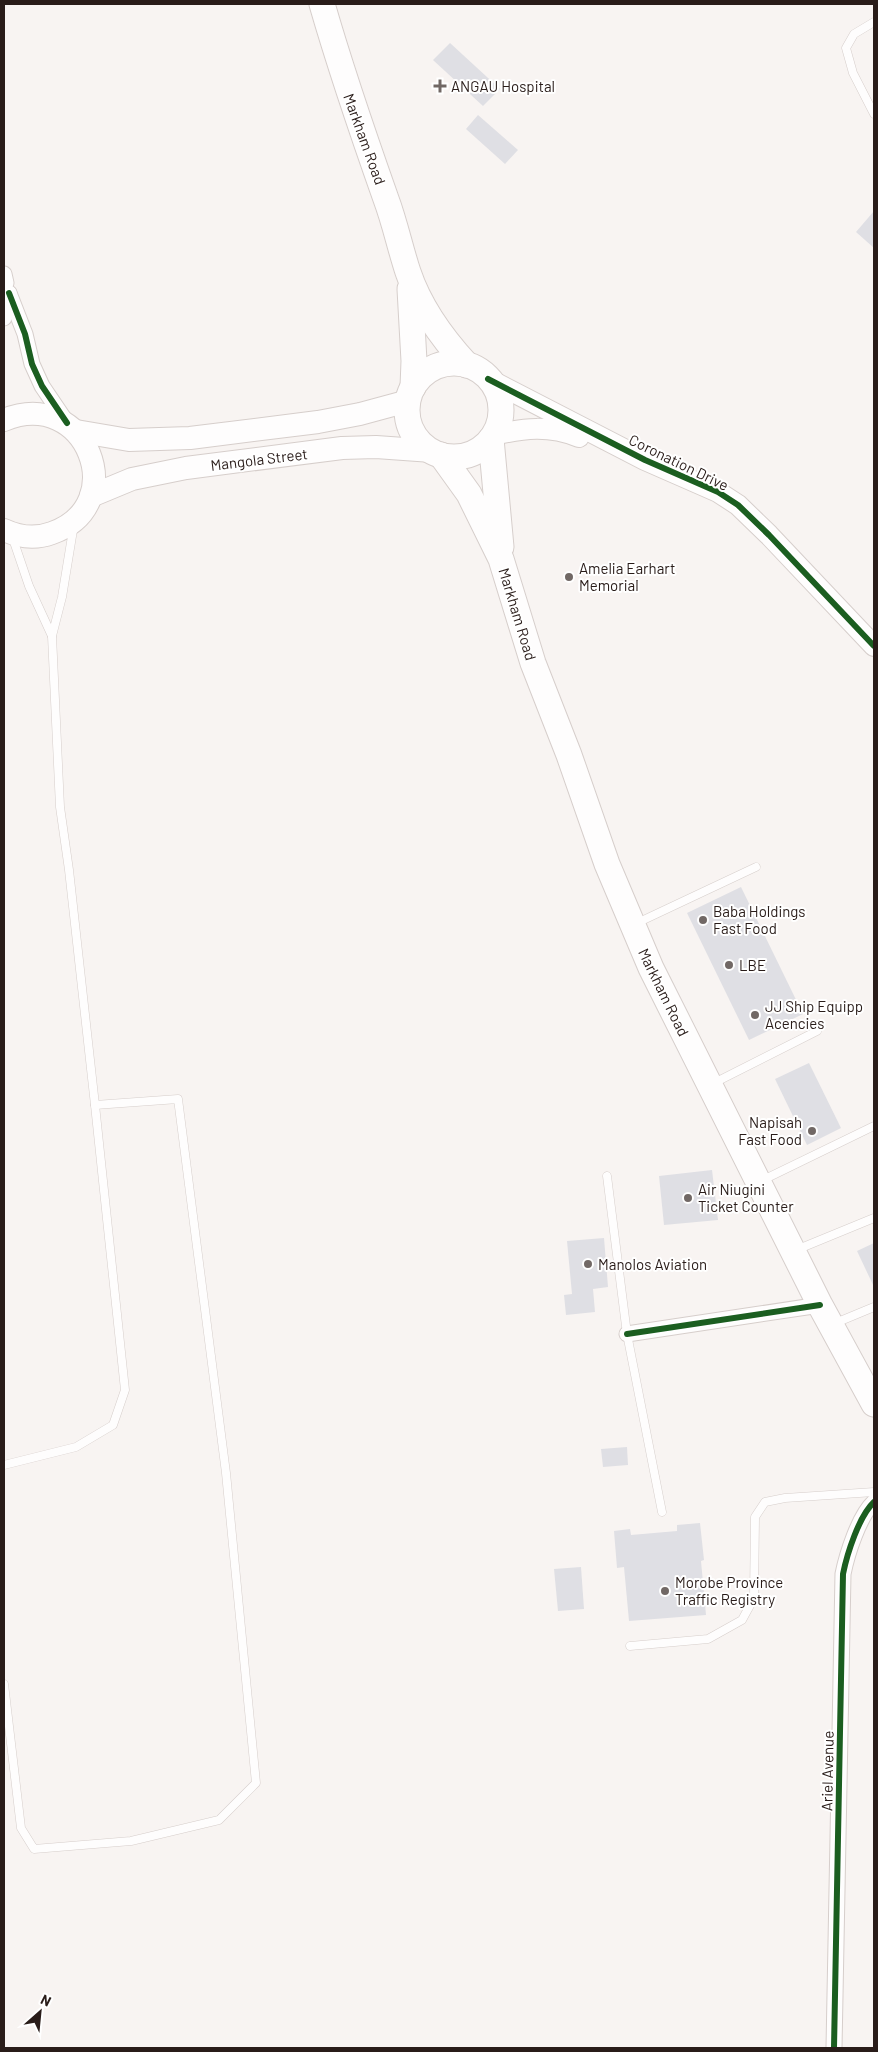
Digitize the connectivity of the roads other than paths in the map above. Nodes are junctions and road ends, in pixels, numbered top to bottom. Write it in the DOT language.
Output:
graph roads {
  1 [pos="322,4"];
  2 [pos="874,22"];
  3 [pos="874,114"];
  4 [pos="409,274"];
  5 [pos="6,282"];
  6 [pos="4,318"];
  7 [pos="467,365"];
  8 [pos="488,379"];
  9 [pos="410,394"];
  10 [pos="4,420"];
  11 [pos="71,427"];
  12 [pos="492,437"];
  13 [pos="436,453"];
  14 [pos="645,460"];
  15 [pos="91,496"];
  16 [pos="75,520"];
  17 [pos="7,531"];
  18 [pos="501,559"];
  19 [pos="52,636"];
  20 [pos="874,646"];
  21 [pos="756,867"];
  22 [pos="633,925"];
  23 [pos="817,1031"];
  24 [pos="710,1084"];
  25 [pos="95,1105"];
  26 [pos="874,1126"];
  27 [pos="607,1176"];
  28 [pos="759,1182"];
  29 [pos="874,1218"];
  30 [pos="794,1251"];
  31 [pos="874,1306"];
  32 [pos="826,1315"];
  33 [pos="627,1334"];
  34 [pos="874,1404"];
  35 [pos="4,1465"];
  36 [pos="874,1492"];
  37 [pos="874,1502"];
  38 [pos="662,1512"];
  39 [pos="630,1646"];
  40 [pos="4,1684"];
  41 [pos="834,2048"];
  1 -- 4 [label="main road, Markham Road"];
  2 -- 3 [label="lane"];
  4 -- 7 [label="main road, Markham Road"];
  4 -- 9 [label="main road, Markham Road"];
  5 -- 6 [label="street"];
  5 -- 11 [label="street"];
  7 -- 8 [label="main road"];
  7 -- 9 [label="main road"];
  8 -- 12 [label="main road"];
  8 -- 14 [label="street, Coronation Drive"];
  9 -- 11 [label="main road, Mangola Street"];
  9 -- 13 [label="main road"];
  10 -- 11 [label="main road, Mangola Street"];
  11 -- 15 [label="main road"];
  12 -- 13 [label="main road"];
  12 -- 14 [label="street, Coronation Drive"];
  12 -- 18 [label="main road, Markham Road"];
  13 -- 15 [label="main road, Mangola Street"];
  13 -- 18 [label="main road, Markham Road"];
  14 -- 20 [label="street, Coronation Drive"];
  15 -- 16 [label="main road"];
  16 -- 17 [label="main road"];
  16 -- 19 [label="lane"];
  17 -- 19 [label="lane"];
  18 -- 22 [label="main road, Markham Road"];
  19 -- 25 [label="lane"];
  21 -- 22 [label="lane"];
  22 -- 24 [label="main road, Markham Road"];
  23 -- 24 [label="lane"];
  24 -- 28 [label="main road, Markham Road"];
  25 -- 35 [label="lane"];
  25 -- 40 [label="lane"];
  26 -- 28 [label="lane"];
  27 -- 33 [label="lane"];
  28 -- 30 [label="main road, Markham Road"];
  29 -- 30 [label="lane"];
  30 -- 32 [label="main road, Markham Road"];
  31 -- 32 [label="lane"];
  32 -- 33 [label="street"];
  32 -- 34 [label="main road, Markham Road"];
  33 -- 38 [label="lane"];
  36 -- 39 [label="lane"];
  37 -- 41 [label="street, Ariel Avenue"];
}
